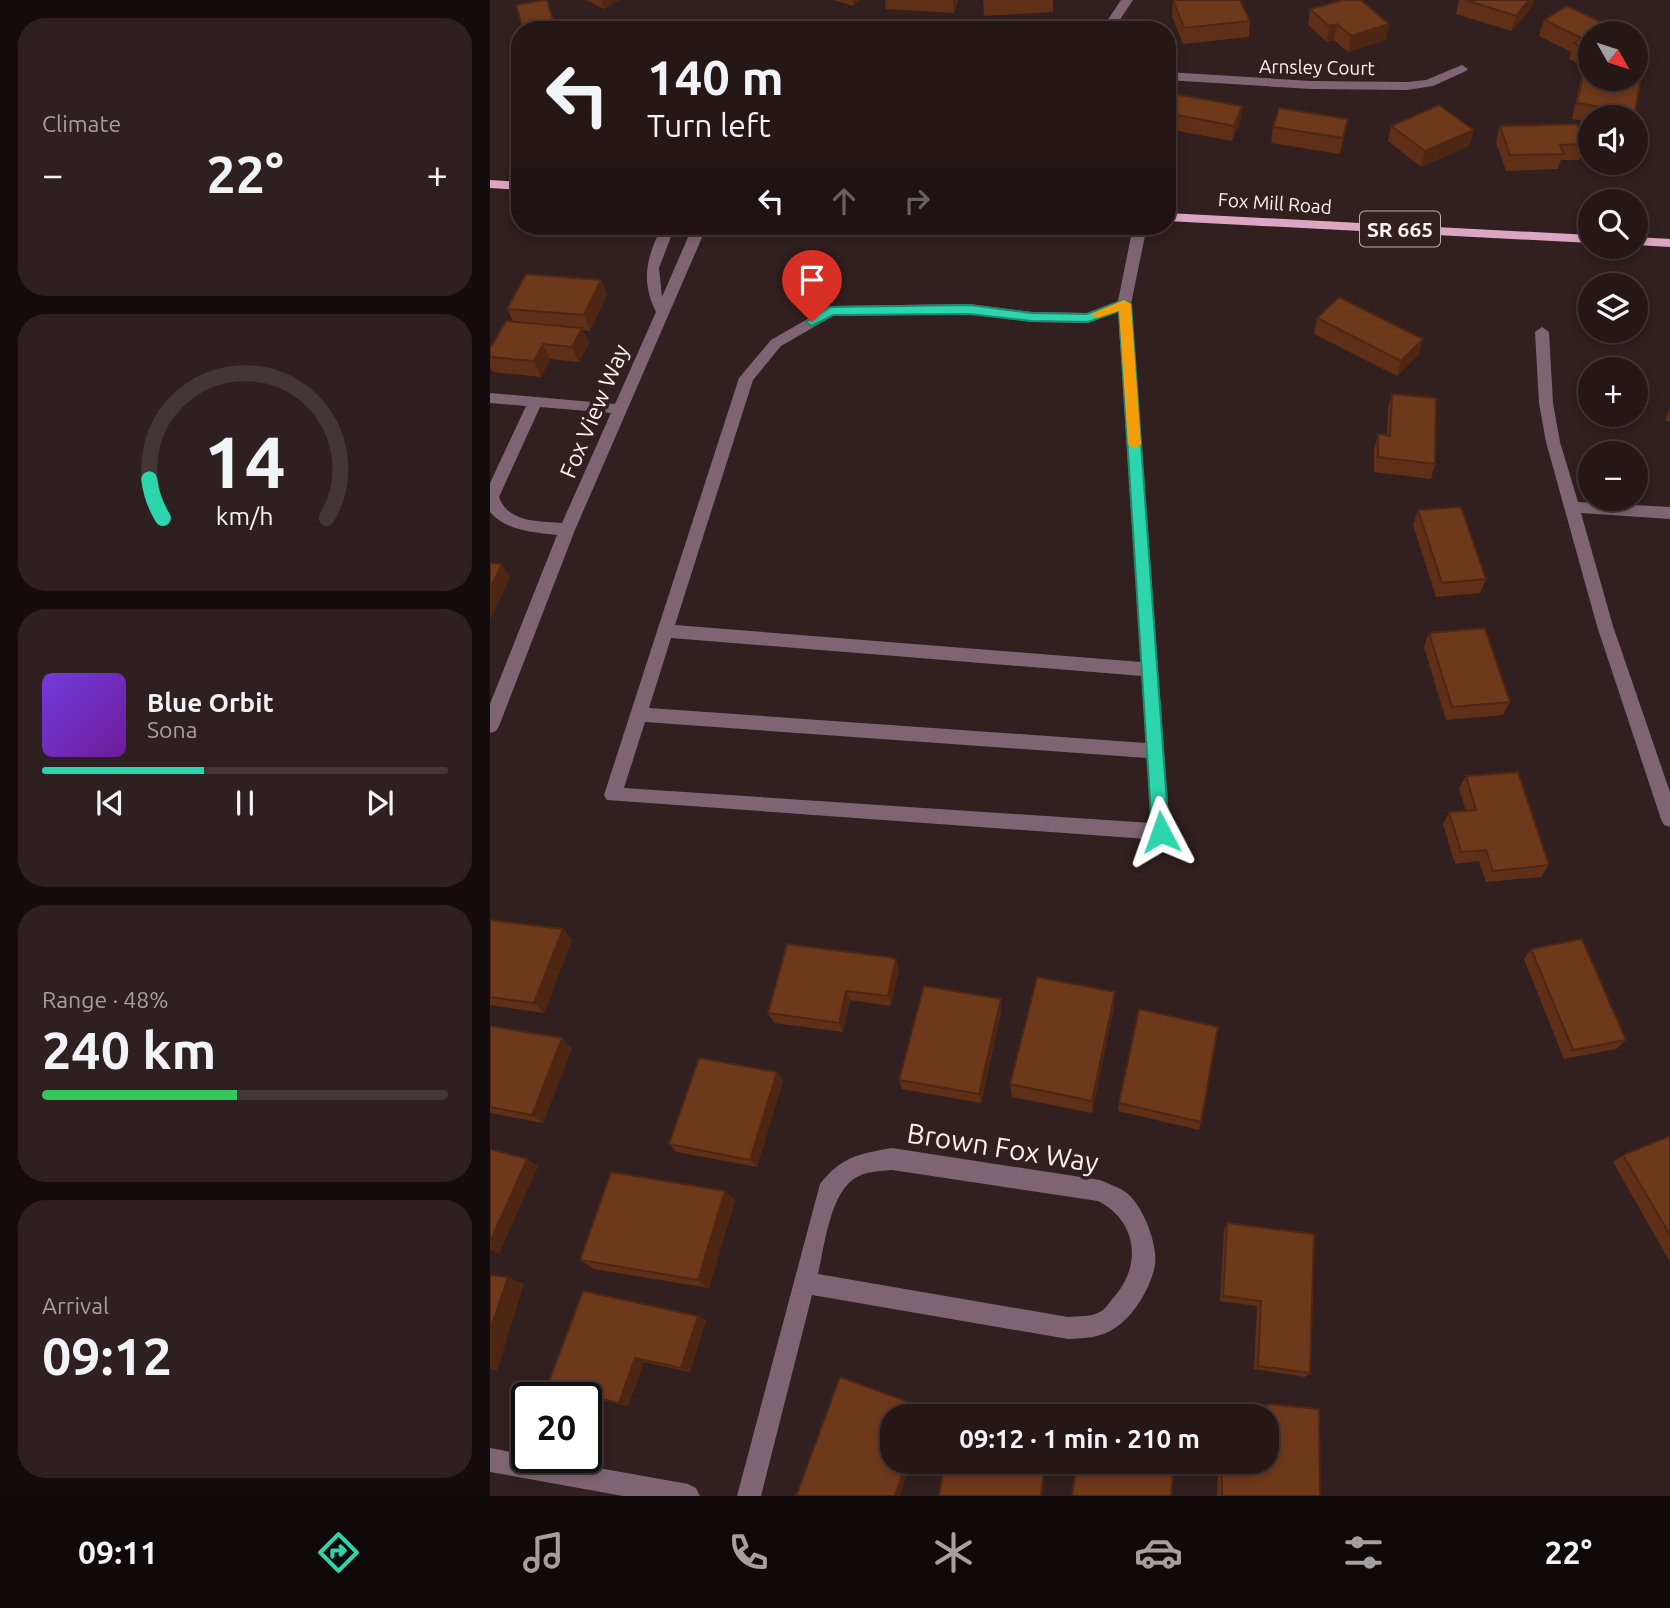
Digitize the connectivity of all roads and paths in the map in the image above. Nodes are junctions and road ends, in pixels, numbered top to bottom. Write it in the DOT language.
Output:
graph roads {
  1 [pos="1127,0"];
  2 [pos="1113,21"];
  3 [pos="1462,69"];
  4 [pos="1176,77"];
  5 [pos="490,184"];
  6 [pos="511,185"];
  7 [pos="1176,217"];
  8 [pos="665,235"];
  9 [pos="696,235"];
  10 [pos="1138,235"];
  11 [pos="1578,238"];
  12 [pos="1648,242"];
  13 [pos="1670,243"];
  14 [pos="1124,304"];
  15 [pos="662,311"];
  16 [pos="1542,332"];
  17 [pos="490,398"];
  18 [pos="535,402"];
  19 [pos="619,409"];
  20 [pos="1572,507"];
  21 [pos="1670,513"];
  22 [pos="567,530"];
  23 [pos="665,631"];
  24 [pos="1150,670"];
  25 [pos="639,714"];
  26 [pos="490,726"];
  27 [pos="1156,751"];
  28 [pos="1670,819"];
  29 [pos="804,1283"];
  30 [pos="490,1460"];
  31 [pos="688,1496"];
  32 [pos="749,1496"];
  1 -- 2 [label="street"];
  3 -- 4 [label="street, Arnsley Court"];
  5 -- 6 [label="main road"];
  7 -- 11 [label="main road, Fox Mill Road / SR 665"];
  8 -- 15 [label="street"];
  9 -- 15 [label="street, Fox View Way"];
  10 -- 14 [label="street"];
  12 -- 13 [label="main road"];
  14 -- 23 [label="street"];
  14 -- 24 [label="street"];
  15 -- 19 [label="street, Fox View Way"];
  16 -- 20 [label="street"];
  17 -- 18 [label="street"];
  18 -- 19 [label="street"];
  18 -- 22 [label="street"];
  19 -- 22 [label="street, Fox View Way"];
  20 -- 21 [label="street"];
  20 -- 28 [label="street"];
  22 -- 26 [label="street, Fox View Way"];
  23 -- 24 [label="street"];
  23 -- 25 [label="street"];
  24 -- 27 [label="street"];
  25 -- 27 [label="street"];
  25 -- 27 [label="street"];
  29 -- 29 [label="street, Brown Fox Way"];
  29 -- 32 [label="street, Brown Fox Way"];
  30 -- 31 [label="street"];
}
